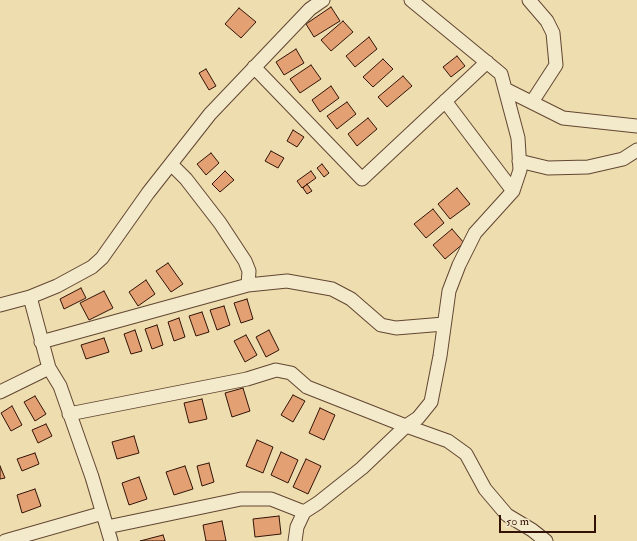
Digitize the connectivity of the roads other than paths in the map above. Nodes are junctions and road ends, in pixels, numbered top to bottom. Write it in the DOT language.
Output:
graph roads {
  1 [pos="323,0"];
  2 [pos="411,0"];
  3 [pos="529,0"];
  4 [pos="487,62"];
  5 [pos="254,67"];
  6 [pos="505,89"];
  7 [pos="445,101"];
  8 [pos="532,102"];
  9 [pos="637,126"];
  10 [pos="637,150"];
  11 [pos="519,161"];
  12 [pos="172,164"];
  13 [pos="513,191"];
  14 [pos="248,285"];
  15 [pos="30,297"];
  16 [pos="0,305"];
  17 [pos="444,324"];
  18 [pos="41,342"];
  19 [pos="49,368"];
  20 [pos="0,392"];
  21 [pos="69,414"];
  22 [pos="406,426"];
  23 [pos="304,512"];
  24 [pos="103,514"];
  25 [pos="107,527"];
  26 [pos="5,541"];
  27 [pos="111,541"];
  28 [pos="295,541"];
  29 [pos="546,541"];
  1 -- 5 [label="street"];
  2 -- 4 [label="street"];
  3 -- 8 [label="street"];
  4 -- 6 [label="street"];
  4 -- 7 [label="street"];
  5 -- 7 [label="street"];
  5 -- 12 [label="street"];
  6 -- 8 [label="street"];
  6 -- 11 [label="street"];
  7 -- 13 [label="street"];
  8 -- 9 [label="street"];
  10 -- 11 [label="street"];
  11 -- 13 [label="street"];
  12 -- 14 [label="street"];
  12 -- 15 [label="street"];
  13 -- 17 [label="street"];
  14 -- 17 [label="street"];
  14 -- 18 [label="street"];
  15 -- 16 [label="street"];
  15 -- 18 [label="street"];
  17 -- 22 [label="street"];
  18 -- 19 [label="street"];
  19 -- 20 [label="street"];
  19 -- 21 [label="street"];
  21 -- 22 [label="street"];
  21 -- 24 [label="street"];
  22 -- 23 [label="street"];
  22 -- 29 [label="street"];
  23 -- 25 [label="street"];
  23 -- 28 [label="street"];
  24 -- 25 [label="street"];
  24 -- 26 [label="street"];
  25 -- 27 [label="street"];
}
